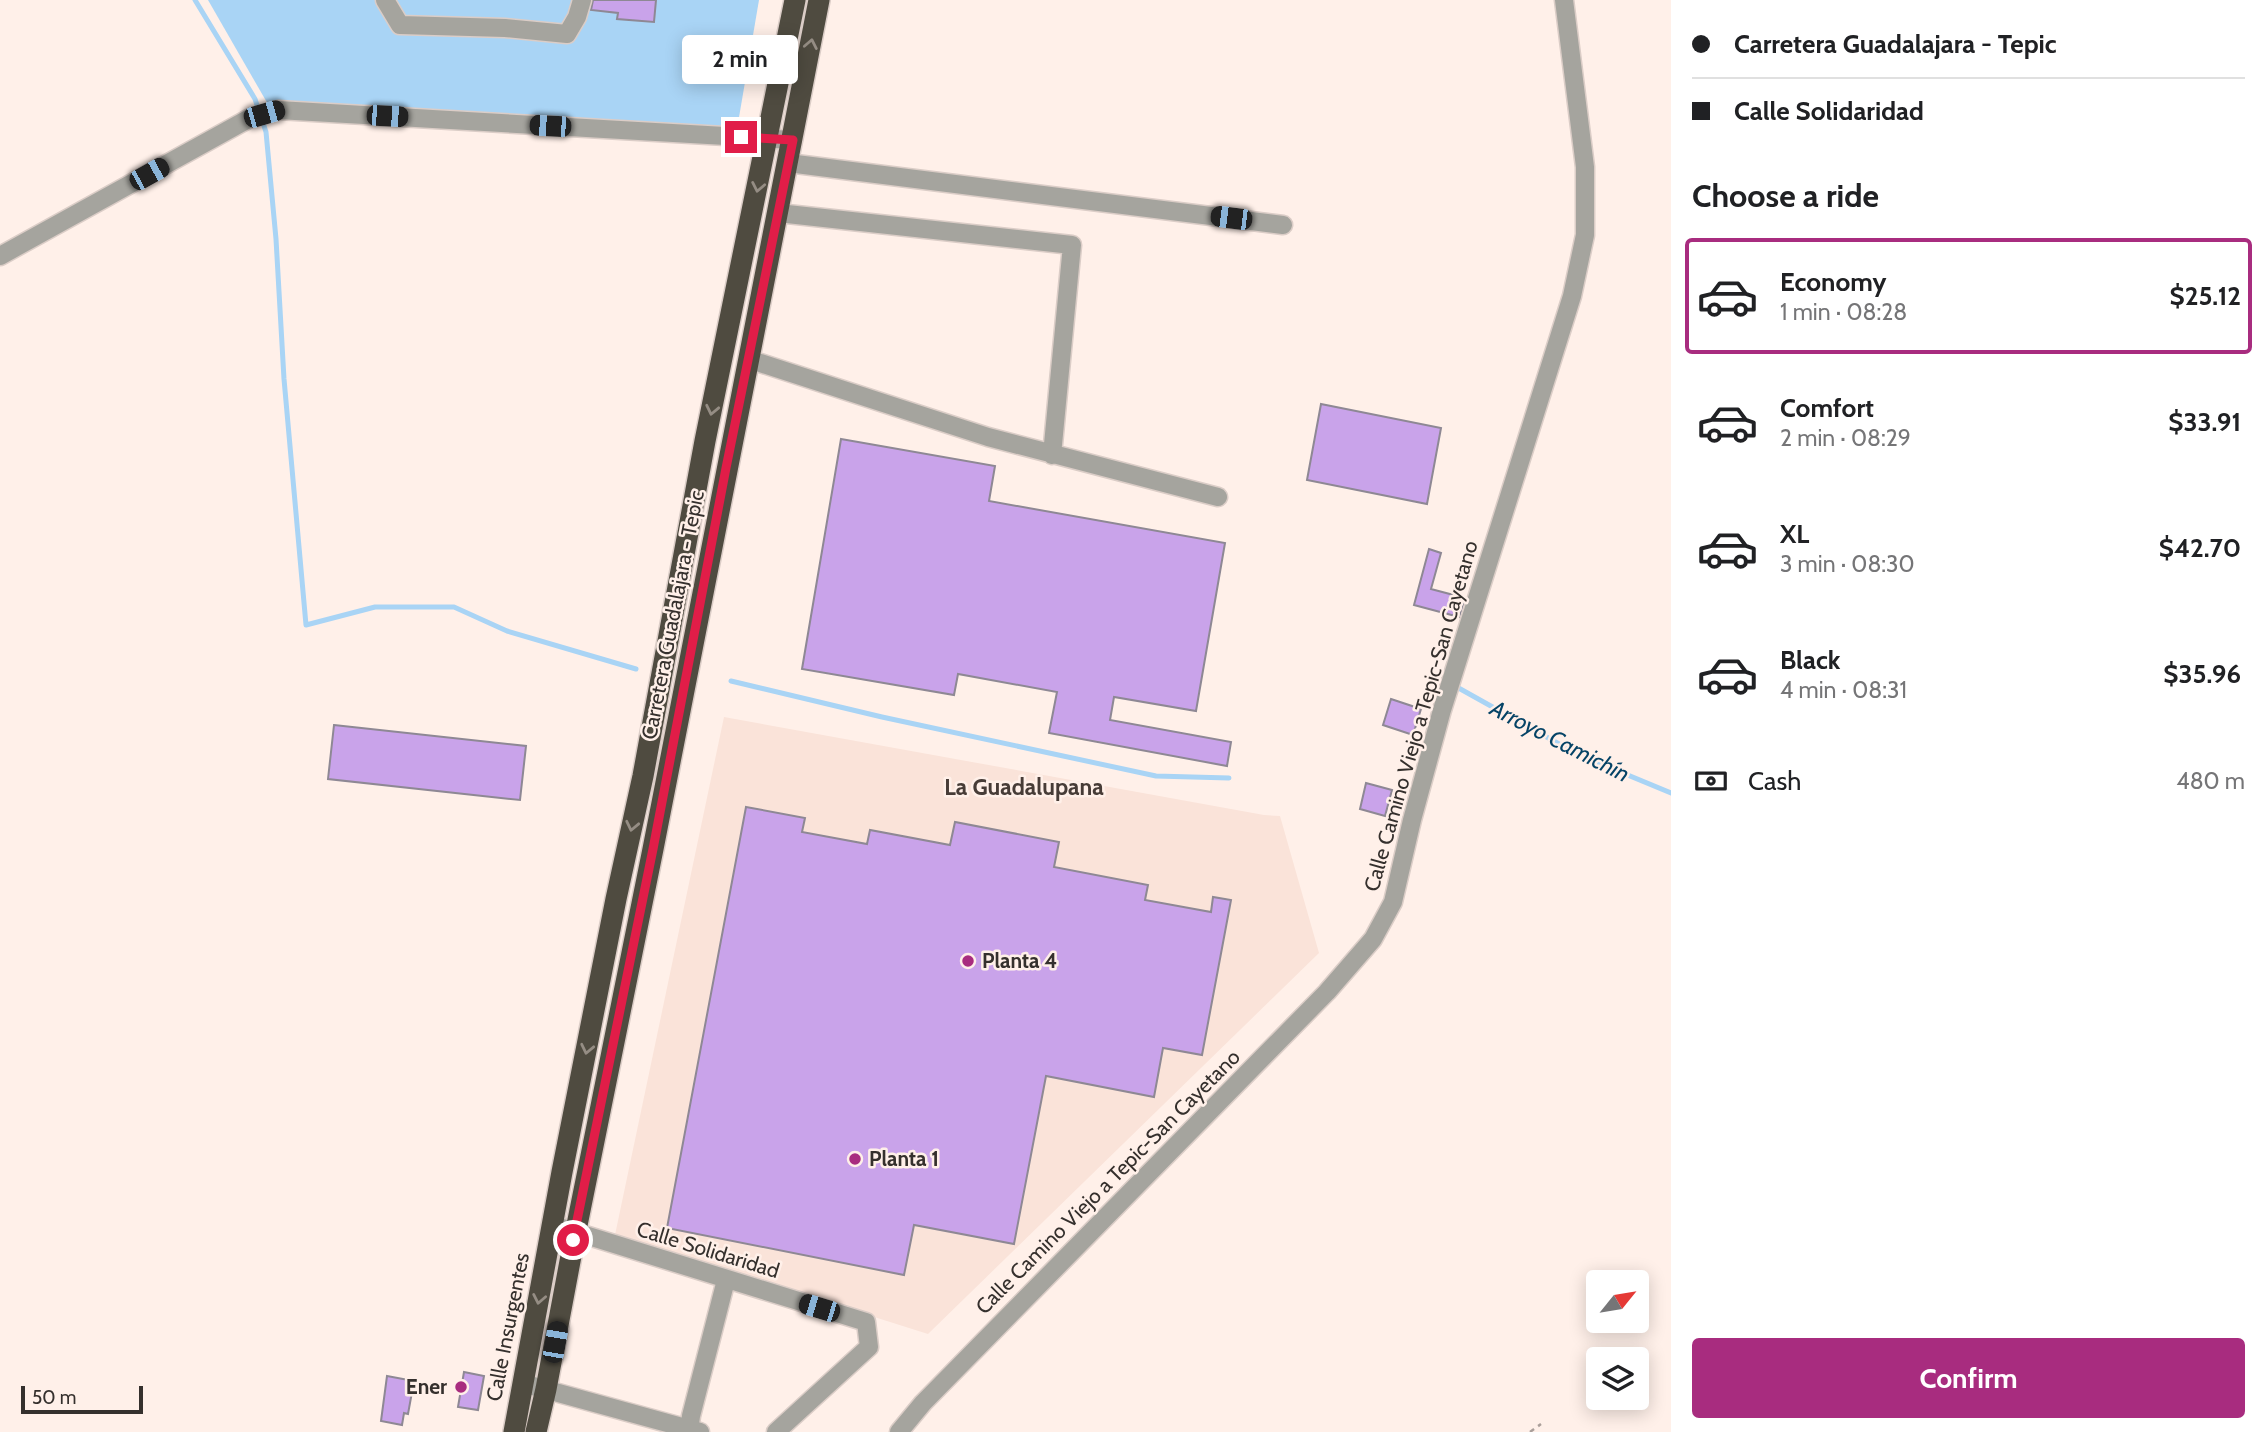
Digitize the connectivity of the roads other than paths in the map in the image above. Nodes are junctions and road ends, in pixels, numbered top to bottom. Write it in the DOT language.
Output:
graph roads {
  1 [pos="385,0"];
  2 [pos="582,0"];
  3 [pos="795,0"];
  4 [pos="819,0"];
  5 [pos="1564,0"];
  6 [pos="768,138"];
  7 [pos="793,140"];
  8 [pos="788,163"];
  9 [pos="778,213"];
  10 [pos="1283,225"];
  11 [pos="0,256"];
  12 [pos="748,359"];
  13 [pos="1052,455"];
  14 [pos="1218,497"];
  15 [pos="643,776"];
  16 [pos="665,783"];
  17 [pos="552,1228"];
  18 [pos="575,1236"];
  19 [pos="726,1280"];
  20 [pos="523,1384"];
  21 [pos="546,1389"];
  22 [pos="693,1431"];
  23 [pos="513,1432"];
  24 [pos="536,1432"];
  25 [pos="776,1432"];
  26 [pos="899,1432"];
  1 -- 2 [label="street"];
  3 -- 6 [label="highway, Carretera Guadalajara - Tepic"];
  7 -- 4 [label="highway, Carretera Guadalajara - Tepic, one-way"];
  5 -- 26 [label="street, Calle Camino Viejo a Tepic-San Cayetano"];
  6 -- 7 [label="street"];
  6 -- 11 [label="street"];
  6 -- 15 [label="highway, Carretera Guadalajara - Tepic, one-way"];
  7 -- 8 [label="highway, Carretera Guadalajara - Tepic"];
  8 -- 9 [label="highway, Carretera Guadalajara - Tepic"];
  8 -- 10 [label="street"];
  9 -- 12 [label="highway, Carretera Guadalajara - Tepic"];
  9 -- 13 [label="street"];
  12 -- 13 [label="street"];
  12 -- 16 [label="highway, Carretera Guadalajara - Tepic"];
  13 -- 14 [label="street"];
  15 -- 16 [label="highway"];
  15 -- 17 [label="highway, Carretera Guadalajara - Tepic, one-way"];
  16 -- 18 [label="highway, Carretera Guadalajara - Tepic"];
  17 -- 18 [label="street, Calle Solidaridad"];
  17 -- 20 [label="highway, Calle Insurgentes, one-way"];
  18 -- 19 [label="street, Calle Solidaridad"];
  18 -- 21 [label="highway"];
  19 -- 22 [label="street"];
  19 -- 25 [label="street, Calle Solidaridad"];
  20 -- 21 [label="street"];
  20 -- 23 [label="highway, Calle Insurgentes"];
  21 -- 22 [label="street"];
  21 -- 24 [label="highway"];
}
